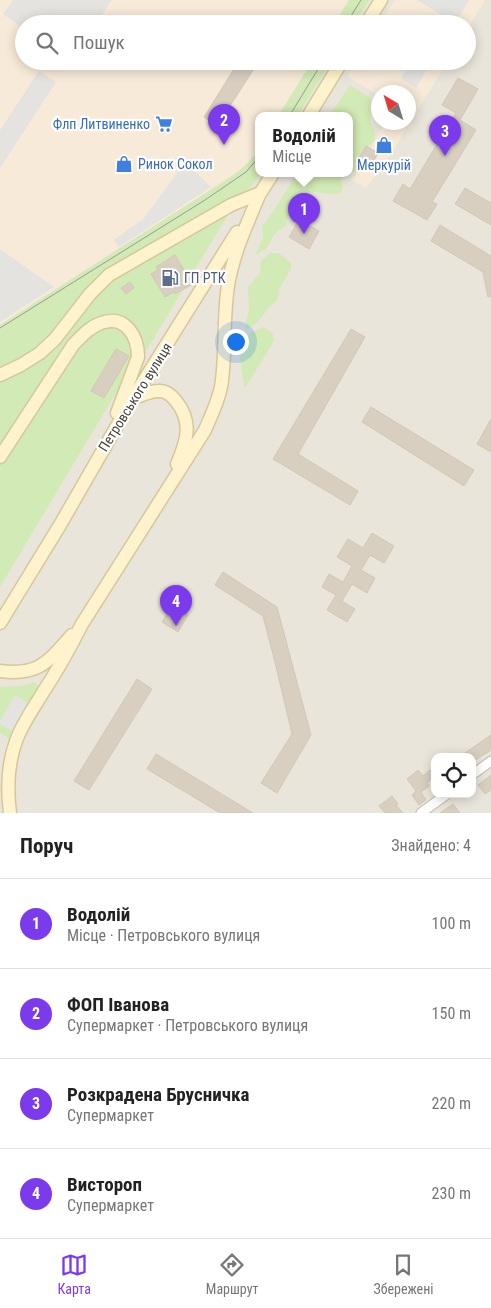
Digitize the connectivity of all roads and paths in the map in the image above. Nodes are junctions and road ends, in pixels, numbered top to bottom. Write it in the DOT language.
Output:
graph roads {
  1 [pos="381,0"];
  2 [pos="372,15"];
  3 [pos="336,70"];
  4 [pos="311,112"];
  5 [pos="270,177"];
  6 [pos="260,193"];
  7 [pos="0,375"];
  8 [pos="133,398"];
  9 [pos="103,450"];
  10 [pos="0,457"];
  11 [pos="161,498"];
  12 [pos="0,623"];
  13 [pos="82,624"];
  14 [pos="0,671"];
  15 [pos="491,761"];
  16 [pos="476,772"];
  17 [pos="441,798"];
  18 [pos="10,813"];
  19 [pos="421,813"];
  1 -- 2 [label="main road"];
  3 -- 4 [label="main road"];
  5 -- 6 [label="main road, Петровського вулиця"];
  6 -- 7 [label="main road"];
  6 -- 8 [label="main road, Петровського вулиця"];
  6 -- 11 [label="main road"];
  8 -- 9 [label="main road, Петровського вулиця"];
  8 -- 11 [label="main road"];
  9 -- 10 [label="main road"];
  9 -- 12 [label="main road, Петровського вулиця"];
  11 -- 13 [label="main road"];
  13 -- 14 [label="main road"];
  13 -- 18 [label="main road"];
  15 -- 16 [label="street"];
  17 -- 19 [label="street"];
}
